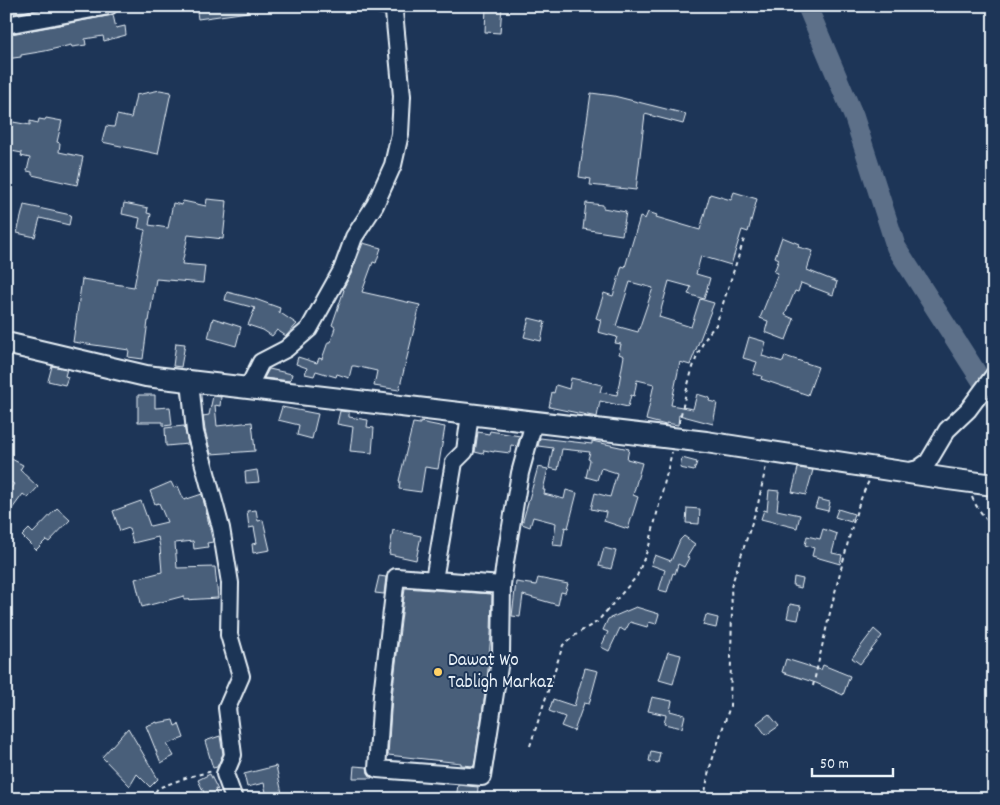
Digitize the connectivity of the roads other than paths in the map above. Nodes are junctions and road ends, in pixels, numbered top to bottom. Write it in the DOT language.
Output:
graph roads {
  1 [pos="109,6"];
  2 [pos="398,6"];
  3 [pos="6,25"];
  4 [pos="6,343"];
  5 [pos="994,375"];
  6 [pos="190,381"];
  7 [pos="248,388"];
  8 [pos="470,414"];
  9 [pos="534,422"];
  10 [pos="902,472"];
  11 [pos="994,485"];
  12 [pos="434,580"];
  13 [pos="502,585"];
  14 [pos="234,799"];
  1 -- 3 [label="street"];
  2 -- 7 [label="street"];
  4 -- 6 [label="main road"];
  5 -- 10 [label="street"];
  6 -- 7 [label="main road"];
  6 -- 14 [label="street"];
  7 -- 8 [label="main road"];
  8 -- 9 [label="main road"];
  8 -- 12 [label="street"];
  9 -- 10 [label="main road"];
  9 -- 13 [label="street"];
  10 -- 11 [label="main road"];
  12 -- 13 [label="street"];
  12 -- 13 [label="street"];
}
